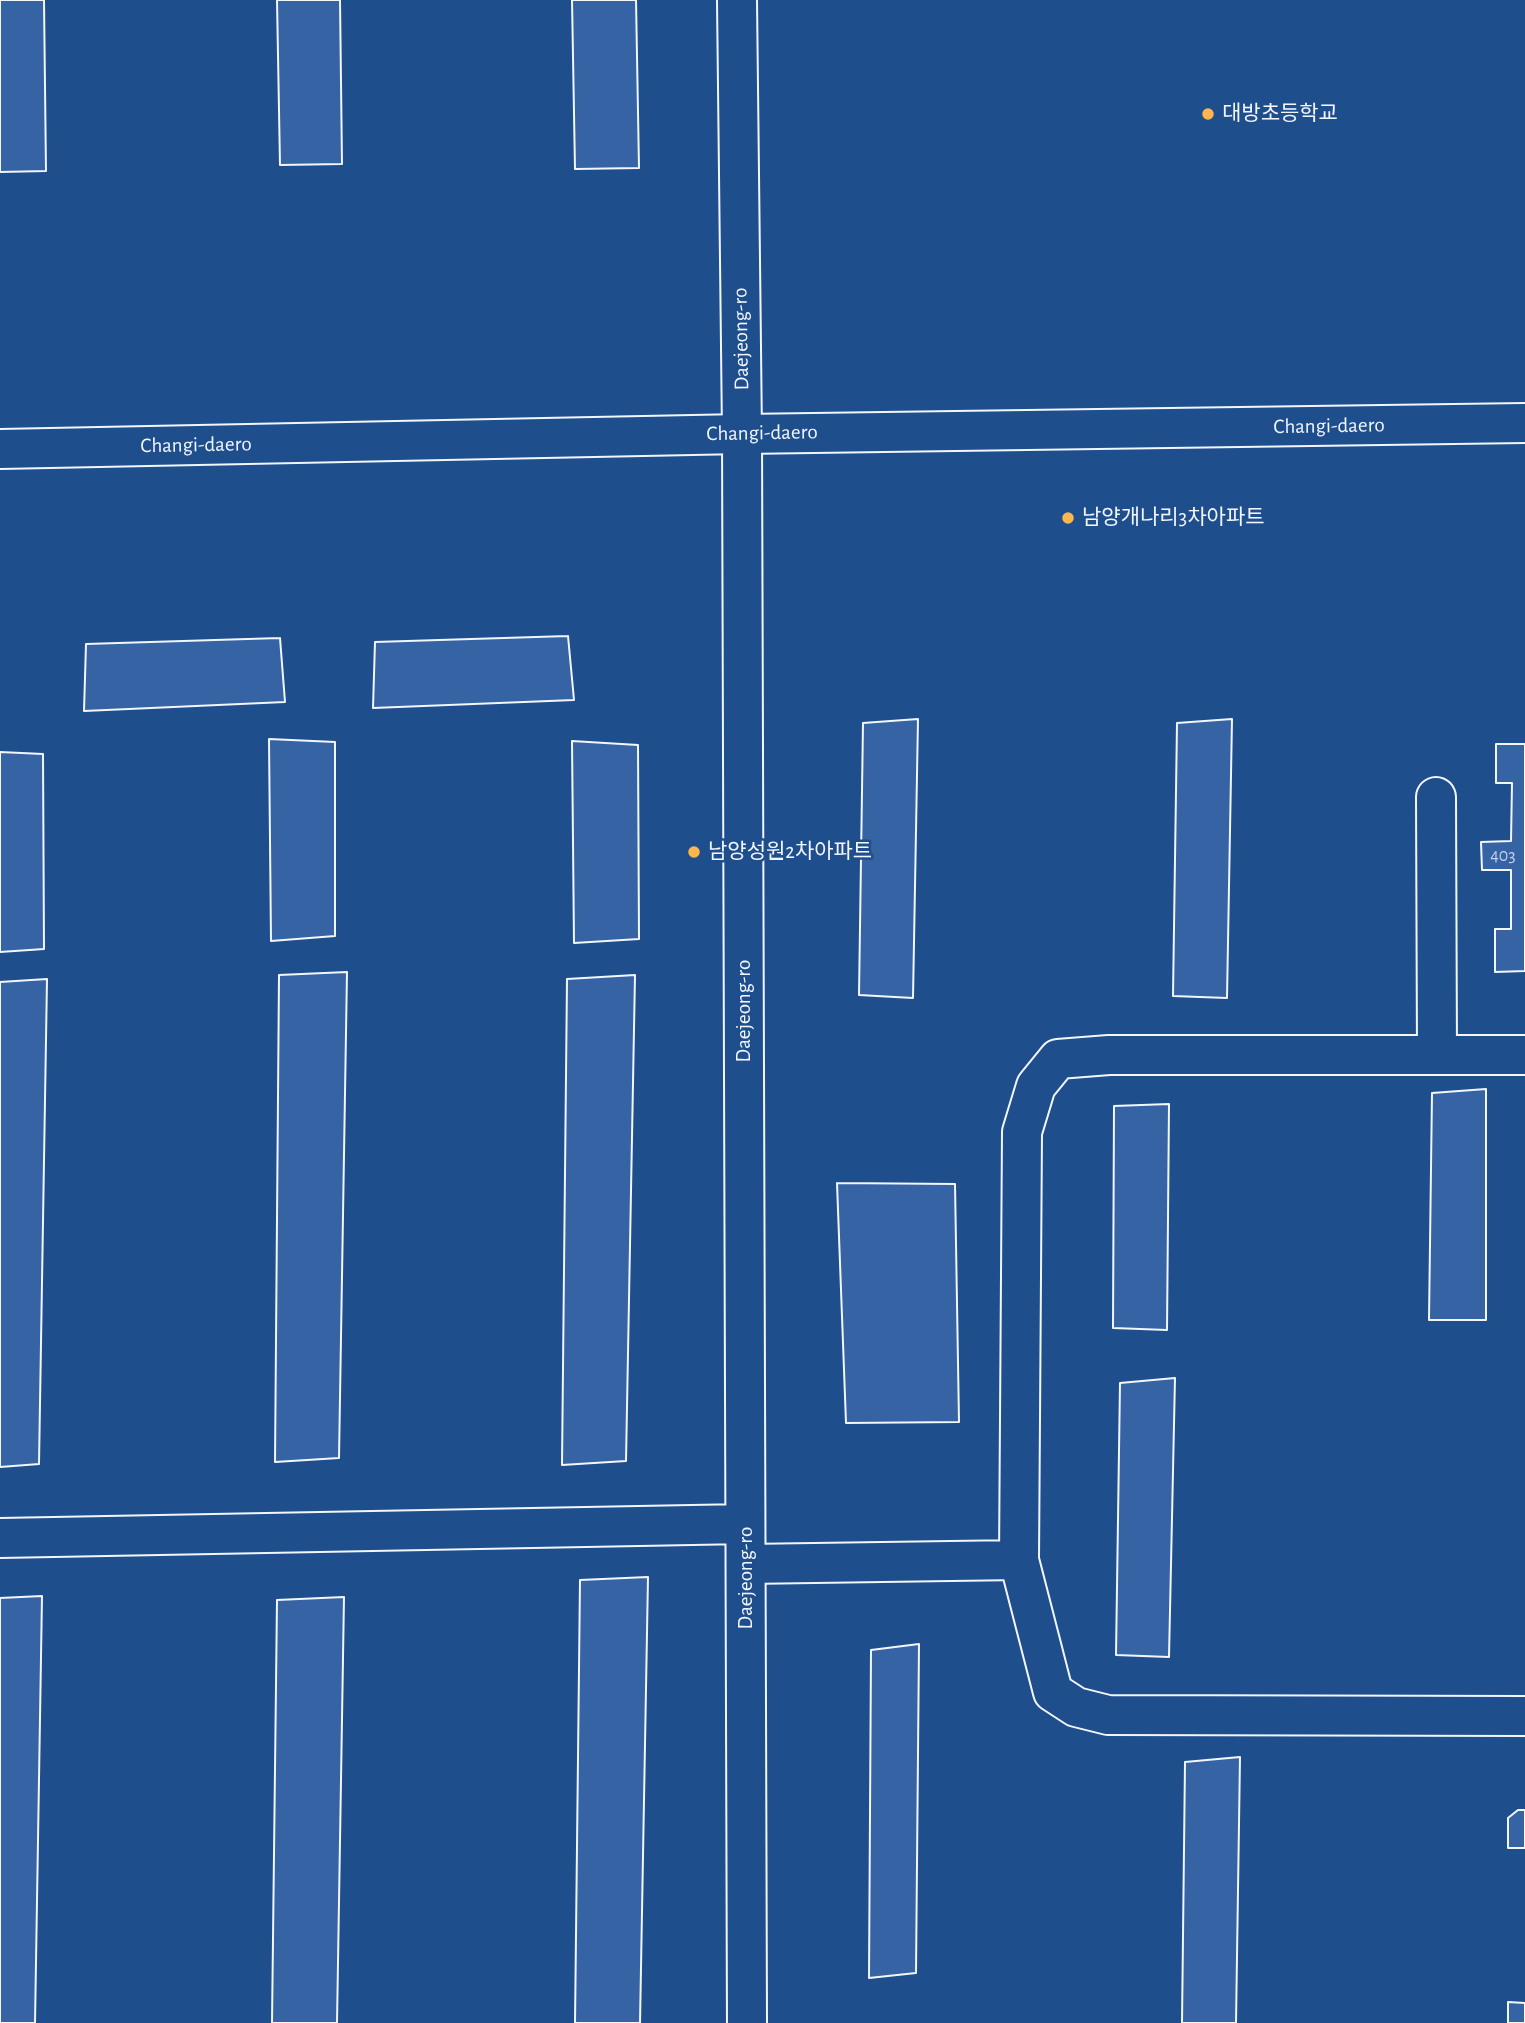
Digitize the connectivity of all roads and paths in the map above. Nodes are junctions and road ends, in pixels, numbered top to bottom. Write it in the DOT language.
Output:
graph roads {
  1 [pos="737,0"];
  2 [pos="1525,423"];
  3 [pos="742,433"];
  4 [pos="0,449"];
  5 [pos="1436,797"];
  6 [pos="1437,1055"];
  7 [pos="1525,1055"];
  8 [pos="745,1524"];
  9 [pos="0,1538"];
  10 [pos="1019,1560"];
  11 [pos="746,1564"];
  12 [pos="1525,1716"];
  13 [pos="747,2023"];
  1 -- 3 [label="street, Daejeong-ro"];
  2 -- 3 [label="street, Changi-daero"];
  3 -- 4 [label="street, Changi-daero"];
  3 -- 8 [label="street, Daejeong-ro"];
  5 -- 6 [label="street"];
  6 -- 7 [label="street"];
  6 -- 10 [label="street"];
  8 -- 9 [label="street"];
  8 -- 11 [label="street, Daejeong-ro"];
  10 -- 11 [label="street"];
  10 -- 12 [label="street"];
  11 -- 13 [label="street, Daejeong-ro"];
}
